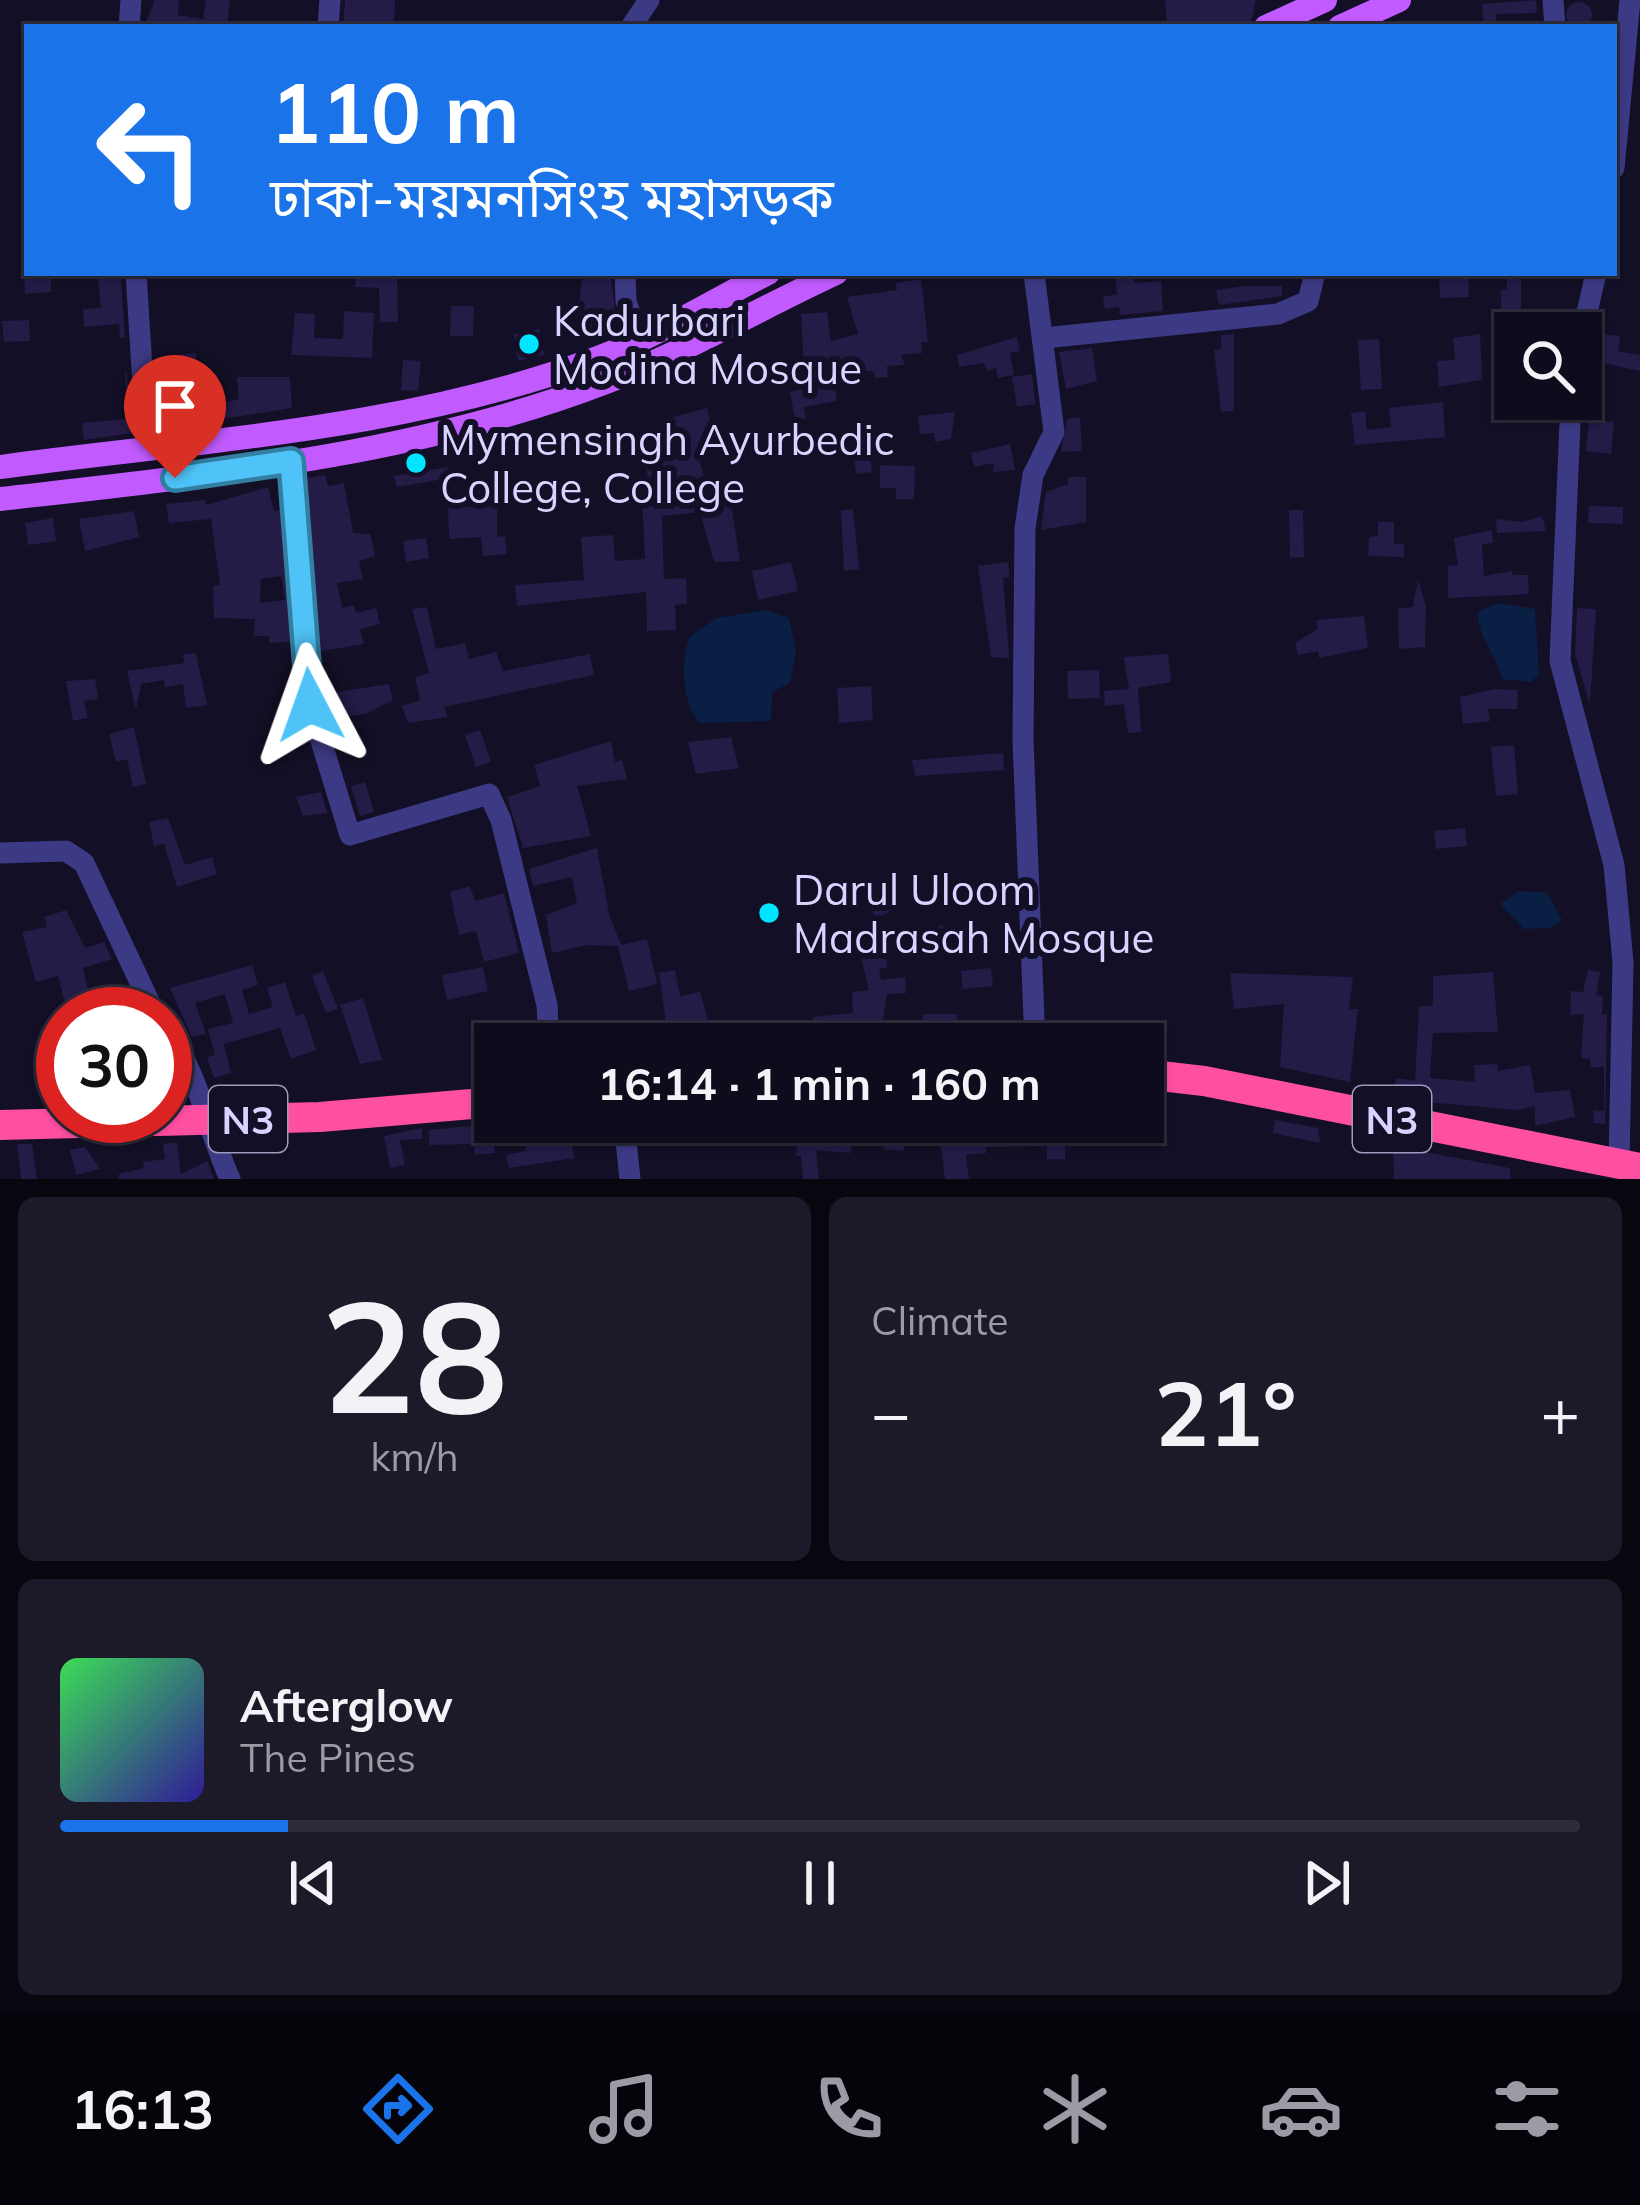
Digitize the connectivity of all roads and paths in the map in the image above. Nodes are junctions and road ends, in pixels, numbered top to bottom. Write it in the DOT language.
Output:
graph roads {
  1 [pos="1324,0"];
  2 [pos="1399,0"];
  3 [pos="1630,0"];
  4 [pos="1282,24"];
  5 [pos="1347,24"];
  6 [pos="1617,116"];
  7 [pos="136,276"];
  8 [pos="625,276"];
  9 [pos="762,276"];
  10 [pos="830,276"];
  11 [pos="1034,276"];
  12 [pos="1314,276"];
  13 [pos="1595,276"];
  14 [pos="1587,312"];
  15 [pos="1044,338"];
  16 [pos="639,340"];
  17 [pos="1570,420"];
  18 [pos="147,448"];
  19 [pos="291,461"];
  20 [pos="0,467"];
  21 [pos="0,499"];
  22 [pos="0,854"];
  23 [pos="142,987"];
  24 [pos="548,1023"];
  25 [pos="1034,1023"];
  26 [pos="192,1069"];
  27 [pos="1164,1076"];
  28 [pos="474,1103"];
  29 [pos="204,1120"];
  30 [pos="0,1125"];
  31 [pos="626,1143"];
  32 [pos="1629,1166"];
  33 [pos="1578,1167"];
  34 [pos="230,1179"];
  35 [pos="630,1179"];
  1 -- 4 [label="main road"];
  2 -- 5 [label="main road"];
  3 -- 6 [label="street"];
  7 -- 18 [label="street"];
  8 -- 16 [label="street"];
  9 -- 16 [label="main road"];
  10 -- 19 [label="main road"];
  11 -- 15 [label="street"];
  12 -- 15 [label="street"];
  13 -- 14 [label="street"];
  15 -- 25 [label="street"];
  16 -- 18 [label="main road"];
  17 -- 32 [label="street"];
  18 -- 20 [label="main road"];
  19 -- 21 [label="main road"];
  19 -- 24 [label="street"];
  22 -- 23 [label="street"];
  26 -- 29 [label="street"];
  27 -- 33 [label="highway, N3"];
  28 -- 29 [label="highway, N3"];
  29 -- 30 [label="highway, N3"];
  29 -- 34 [label="street"];
  31 -- 35 [label="street"];
  32 -- 33 [label="highway, N3"];
}
